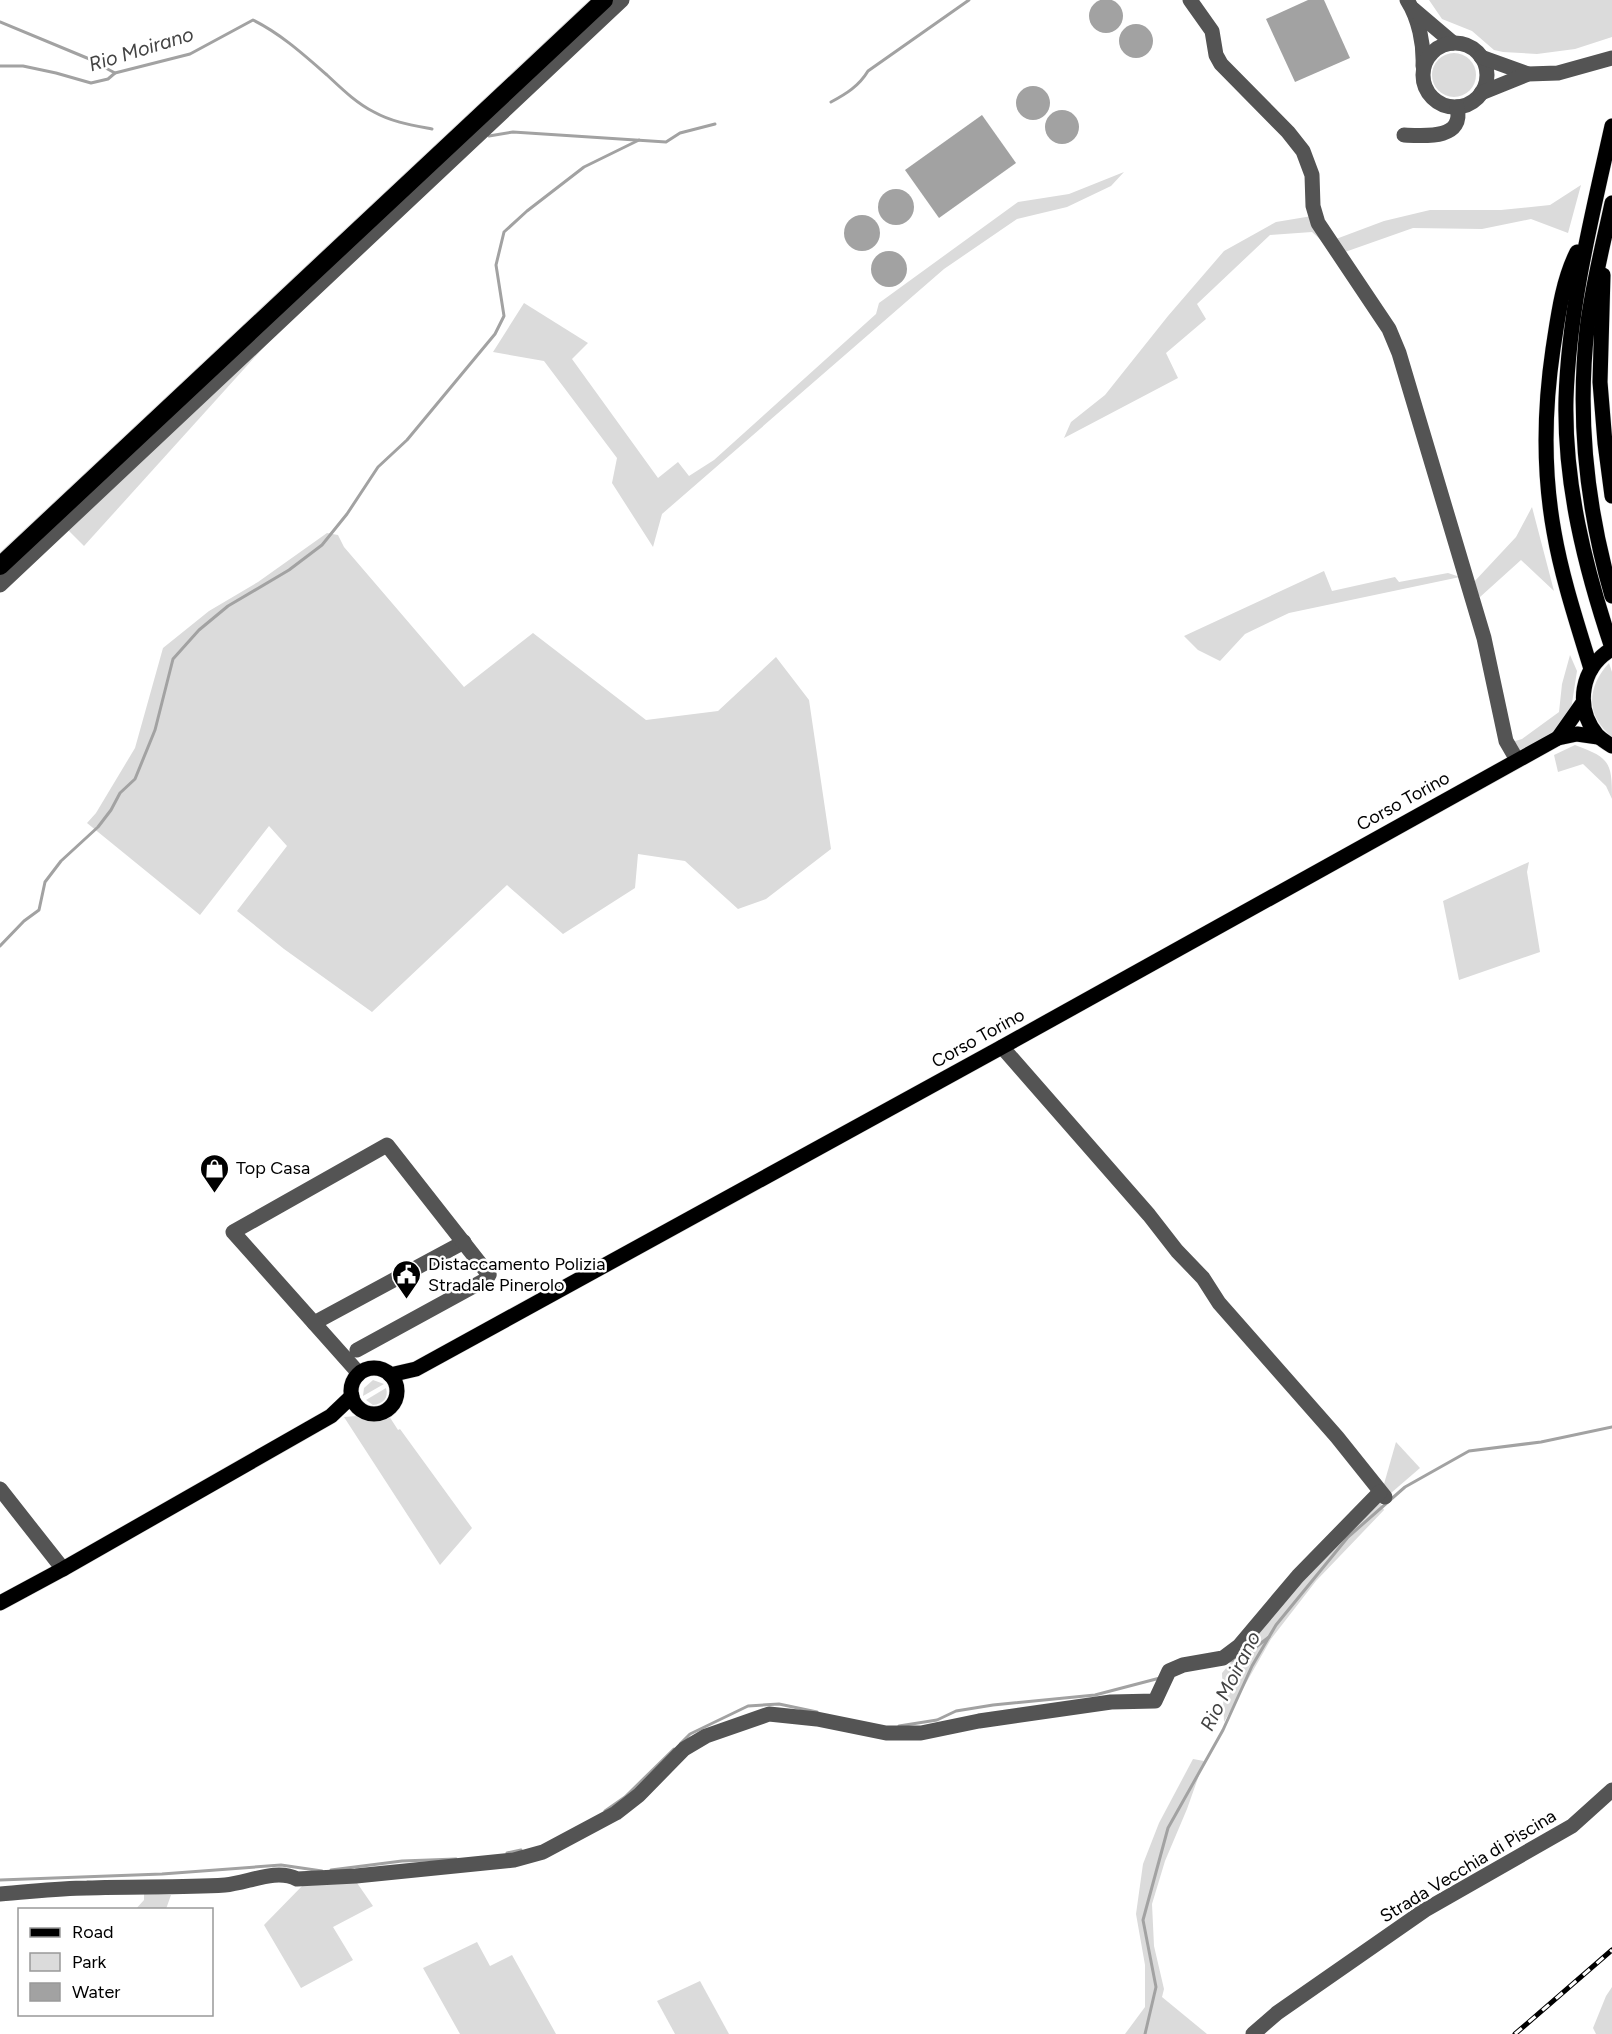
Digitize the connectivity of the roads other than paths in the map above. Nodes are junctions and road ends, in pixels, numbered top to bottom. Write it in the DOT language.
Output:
graph roads {
  1 [pos="588,0"];
  2 [pos="604,0"];
  3 [pos="622,0"];
  4 [pos="1190,0"];
  5 [pos="1410,4"];
  6 [pos="1453,43"];
  7 [pos="1481,57"];
  8 [pos="1612,58"];
  9 [pos="1423,69"];
  10 [pos="1528,74"];
  11 [pos="1481,93"];
  12 [pos="1457,107"];
  13 [pos="1612,126"];
  14 [pos="1404,135"];
  15 [pos="1612,203"];
  16 [pos="1589,228"];
  17 [pos="1604,240"];
  18 [pos="1612,496"];
  19 [pos="0,550"];
  20 [pos="0,566"];
  21 [pos="0,585"];
  22 [pos="1612,596"];
  23 [pos="1604,656"];
  24 [pos="1582,704"];
  25 [pos="1598,737"];
  26 [pos="1558,738"];
  27 [pos="1612,746"];
  28 [pos="1517,760"];
  29 [pos="1002,1047"];
  30 [pos="464,1242"];
  31 [pos="314,1323"];
  32 [pos="357,1350"];
  33 [pos="416,1369"];
  34 [pos="358,1375"];
  35 [pos="390,1375"];
  36 [pos="397,1390"];
  37 [pos="356,1402"];
  38 [pos="0,1489"];
  39 [pos="63,1569"];
  40 [pos="0,1603"];
  41 [pos="1612,1790"];
  42 [pos="0,1894"];
  43 [pos="1253,2034"];
  1 -- 19 [label="highway"];
  2 -- 20 [label="highway"];
  3 -- 21 [label="street"];
  4 -- 28 [label="street"];
  5 -- 6 [label="street"];
  5 -- 9 [label="street"];
  6 -- 7 [label="street"];
  6 -- 9 [label="street"];
  7 -- 10 [label="street"];
  7 -- 11 [label="street"];
  8 -- 10 [label="street"];
  9 -- 12 [label="street"];
  10 -- 11 [label="street"];
  11 -- 12 [label="street"];
  12 -- 14 [label="street"];
  13 -- 16 [label="main road"];
  15 -- 17 [label="main road"];
  16 -- 23 [label="main road"];
  16 -- 23 [label="main road"];
  17 -- 18 [label="main road"];
  17 -- 22 [label="main road"];
  23 -- 24 [label="main road"];
  24 -- 25 [label="main road"];
  24 -- 26 [label="main road"];
  25 -- 26 [label="main road"];
  25 -- 27 [label="main road"];
  26 -- 28 [label="main road, Corso Torino"];
  28 -- 29 [label="main road, Corso Torino"];
  29 -- 33 [label="main road, Corso Torino"];
  29 -- 42 [label="street"];
  30 -- 31 [label="street"];
  30 -- 31 [label="street"];
  30 -- 32 [label="street"];
  31 -- 34 [label="street"];
  33 -- 35 [label="main road"];
  33 -- 36 [label="main road"];
  34 -- 35 [label="main road"];
  34 -- 37 [label="main road"];
  35 -- 36 [label="main road"];
  36 -- 37 [label="main road"];
  37 -- 39 [label="main road"];
  38 -- 39 [label="street"];
  39 -- 40 [label="main road"];
  41 -- 43 [label="street, Strada Vecchia di Piscina"];
}
